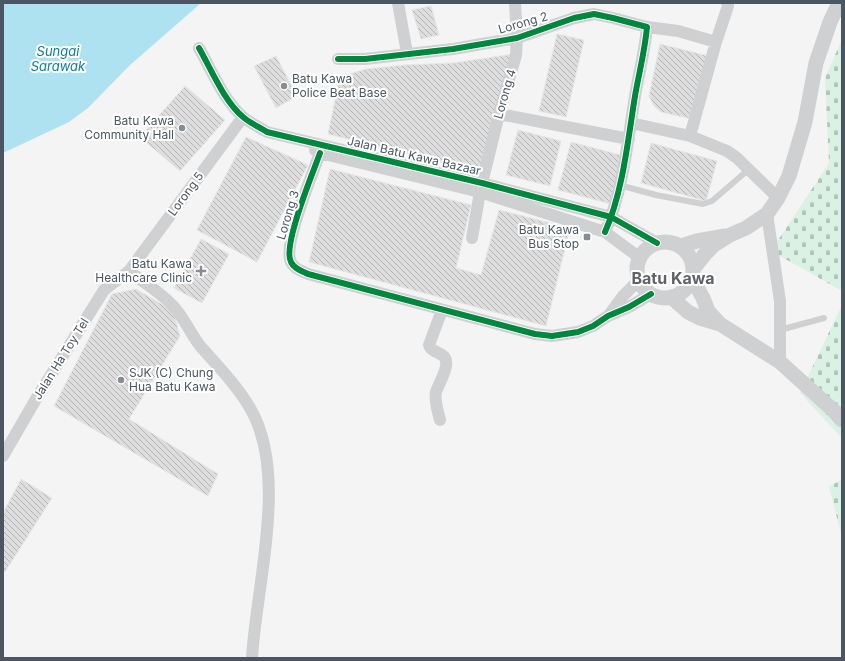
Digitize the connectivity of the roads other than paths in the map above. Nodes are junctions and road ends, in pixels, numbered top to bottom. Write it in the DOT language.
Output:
graph roads {
  1 [pos="398,3"];
  2 [pos="515,3"];
  3 [pos="727,3"];
  4 [pos="839,3"];
  5 [pos="647,27"];
  6 [pos="517,38"];
  7 [pos="716,42"];
  8 [pos="199,48"];
  9 [pos="407,53"];
  10 [pos="338,60"];
  11 [pos="499,114"];
  12 [pos="243,117"];
  13 [pos="631,123"];
  14 [pos="690,136"];
  15 [pos="629,139"];
  16 [pos="296,140"];
  17 [pos="320,153"];
  18 [pos="748,170"];
  19 [pos="619,186"];
  20 [pos="481,188"];
  21 [pos="778,198"];
  22 [pos="767,214"];
  23 [pos="611,217"];
  24 [pos="604,232"];
  25 [pos="730,235"];
  26 [pos="472,238"];
  27 [pos="657,243"];
  28 [pos="681,246"];
  29 [pos="640,258"];
  30 [pos="129,271"];
  31 [pos="693,273"];
  32 [pos="639,280"];
  33 [pos="651,294"];
  34 [pos="671,297"];
  35 [pos="442,310"];
  36 [pos="608,316"];
  37 [pos="824,318"];
  38 [pos="720,324"];
  39 [pos="780,330"];
  40 [pos="780,362"];
  41 [pos="838,415"];
  42 [pos="440,420"];
  43 [pos="4,453"];
  44 [pos="252,658"];
  1 -- 9 [label="street"];
  2 -- 6 [label="street, Lorong 4"];
  3 -- 7 [label="street"];
  4 -- 21 [label="street"];
  5 -- 6 [label="street, Lorong 2"];
  5 -- 7 [label="street, Lorong 2"];
  5 -- 13 [label="street"];
  6 -- 9 [label="street, Lorong 2"];
  6 -- 11 [label="street, Lorong 4"];
  7 -- 14 [label="street"];
  8 -- 12 [label="street, Jalan Batu Kawa Bazaar"];
  9 -- 10 [label="street, Lorong 2"];
  11 -- 15 [label="street"];
  11 -- 20 [label="street, Lorong 4"];
  12 -- 16 [label="street, Jalan Batu Kawa Bazaar"];
  12 -- 30 [label="street, Lorong 5"];
  13 -- 14 [label="street"];
  13 -- 15 [label="street"];
  14 -- 18 [label="street"];
  15 -- 19 [label="street"];
  16 -- 17 [label="street, Jalan Batu Kawa Bazaar"];
  16 -- 20 [label="street, Jalan Batu Kawa Bazaar"];
  17 -- 20 [label="street, Jalan Batu Kawa Bazaar"];
  17 -- 35 [label="street, Lorong 3"];
  18 -- 19 [label="lane"];
  18 -- 21 [label="street"];
  19 -- 23 [label="street"];
  20 -- 23 [label="street, Jalan Batu Kawa Bazaar"];
  20 -- 24 [label="street, Jalan Batu Kawa Bazaar"];
  20 -- 26 [label="street, Lorong 4"];
  21 -- 22 [label="street"];
  22 -- 25 [label="street"];
  22 -- 39 [label="street"];
  23 -- 24 [label="street"];
  23 -- 27 [label="street, Jalan Batu Kawa Bazaar"];
  24 -- 29 [label="street, Jalan Batu Kawa Bazaar"];
  25 -- 28 [label="street"];
  25 -- 31 [label="street"];
  27 -- 28 [label="street"];
  27 -- 29 [label="street"];
  28 -- 31 [label="street"];
  29 -- 32 [label="street"];
  30 -- 43 [label="street, Jalan Ha Toy Tel"];
  30 -- 44 [label="street"];
  31 -- 34 [label="street"];
  31 -- 38 [label="street"];
  32 -- 33 [label="street"];
  32 -- 36 [label="street"];
  33 -- 34 [label="street"];
  33 -- 36 [label="street"];
  34 -- 38 [label="street"];
  35 -- 36 [label="street, Lorong 3"];
  35 -- 42 [label="street"];
  37 -- 39 [label="lane"];
  38 -- 40 [label="street"];
  39 -- 40 [label="street"];
  40 -- 41 [label="street"];
}
